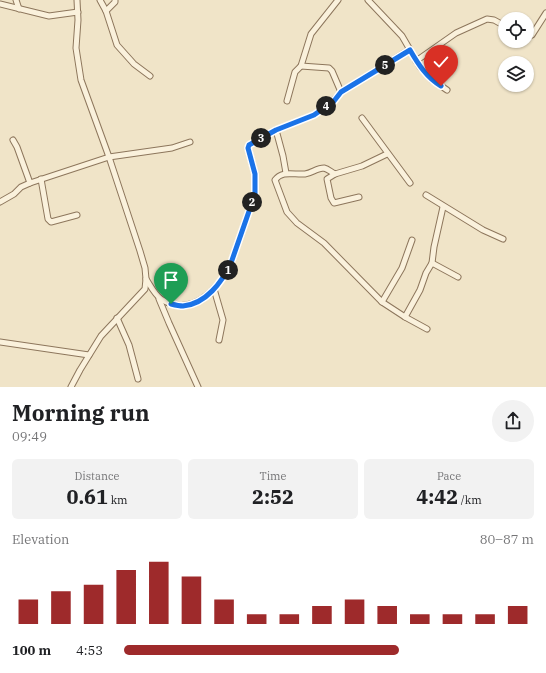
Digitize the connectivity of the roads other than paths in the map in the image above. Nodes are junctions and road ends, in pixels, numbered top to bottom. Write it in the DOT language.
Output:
graph roads {
  1 [pos="16,0"];
  2 [pos="77,0"];
  3 [pos="100,0"];
  4 [pos="115,0"];
  5 [pos="338,0"];
  6 [pos="368,0"];
  7 [pos="0,4"];
  8 [pos="19,9"];
  9 [pos="106,11"];
  10 [pos="78,12"];
  11 [pos="546,13"];
  12 [pos="498,22"];
  13 [pos="534,32"];
  14 [pos="410,50"];
  15 [pos="416,61"];
  16 [pos="301,66"];
  17 [pos="150,76"];
  18 [pos="447,90"];
  19 [pos="341,92"];
  20 [pos="287,101"];
  21 [pos="362,118"];
  22 [pos="276,130"];
  23 [pos="13,140"];
  24 [pos="190,142"];
  25 [pos="387,154"];
  26 [pos="109,157"];
  27 [pos="286,174"];
  28 [pos="335,174"];
  29 [pos="41,179"];
  30 [pos="30,183"];
  31 [pos="410,183"];
  32 [pos="426,195"];
  33 [pos="359,197"];
  34 [pos="0,202"];
  35 [pos="443,206"];
  36 [pos="77,215"];
  37 [pos="412,240"];
  38 [pos="503,240"];
  39 [pos="432,263"];
  40 [pos="458,277"];
  41 [pos="146,279"];
  42 [pos="214,289"];
  43 [pos="159,299"];
  44 [pos="382,302"];
  45 [pos="405,317"];
  46 [pos="117,318"];
  47 [pos="427,329"];
  48 [pos="219,340"];
  49 [pos="0,342"];
  50 [pos="89,355"];
  51 [pos="138,379"];
  52 [pos="71,387"];
  53 [pos="198,387"];
  1 -- 8 [label="street"];
  2 -- 10 [label="street"];
  3 -- 9 [label="street"];
  4 -- 9 [label="street"];
  5 -- 16 [label="street"];
  6 -- 14 [label="street"];
  7 -- 8 [label="street"];
  8 -- 10 [label="street"];
  9 -- 17 [label="street"];
  10 -- 26 [label="street"];
  11 -- 13 [label="street"];
  12 -- 15 [label="street"];
  14 -- 15 [label="street"];
  14 -- 19 [label="street"];
  15 -- 18 [label="street"];
  16 -- 19 [label="street"];
  16 -- 20 [label="street"];
  19 -- 22 [label="street"];
  21 -- 25 [label="street"];
  22 -- 27 [label="street"];
  22 -- 42 [label="street"];
  23 -- 30 [label="street"];
  24 -- 26 [label="street"];
  25 -- 28 [label="street"];
  25 -- 31 [label="street"];
  26 -- 29 [label="street"];
  26 -- 41 [label="street"];
  27 -- 28 [label="street"];
  27 -- 44 [label="street"];
  28 -- 33 [label="street"];
  29 -- 30 [label="street"];
  29 -- 36 [label="street"];
  30 -- 34 [label="street"];
  32 -- 35 [label="street"];
  35 -- 38 [label="street"];
  35 -- 39 [label="street"];
  37 -- 44 [label="street"];
  39 -- 40 [label="street"];
  39 -- 45 [label="street"];
  41 -- 43 [label="street"];
  41 -- 46 [label="street"];
  42 -- 43 [label="street"];
  42 -- 48 [label="street"];
  43 -- 53 [label="street"];
  44 -- 45 [label="street"];
  45 -- 47 [label="street"];
  46 -- 50 [label="street"];
  46 -- 51 [label="street"];
  49 -- 50 [label="street"];
  50 -- 52 [label="street"];
}
